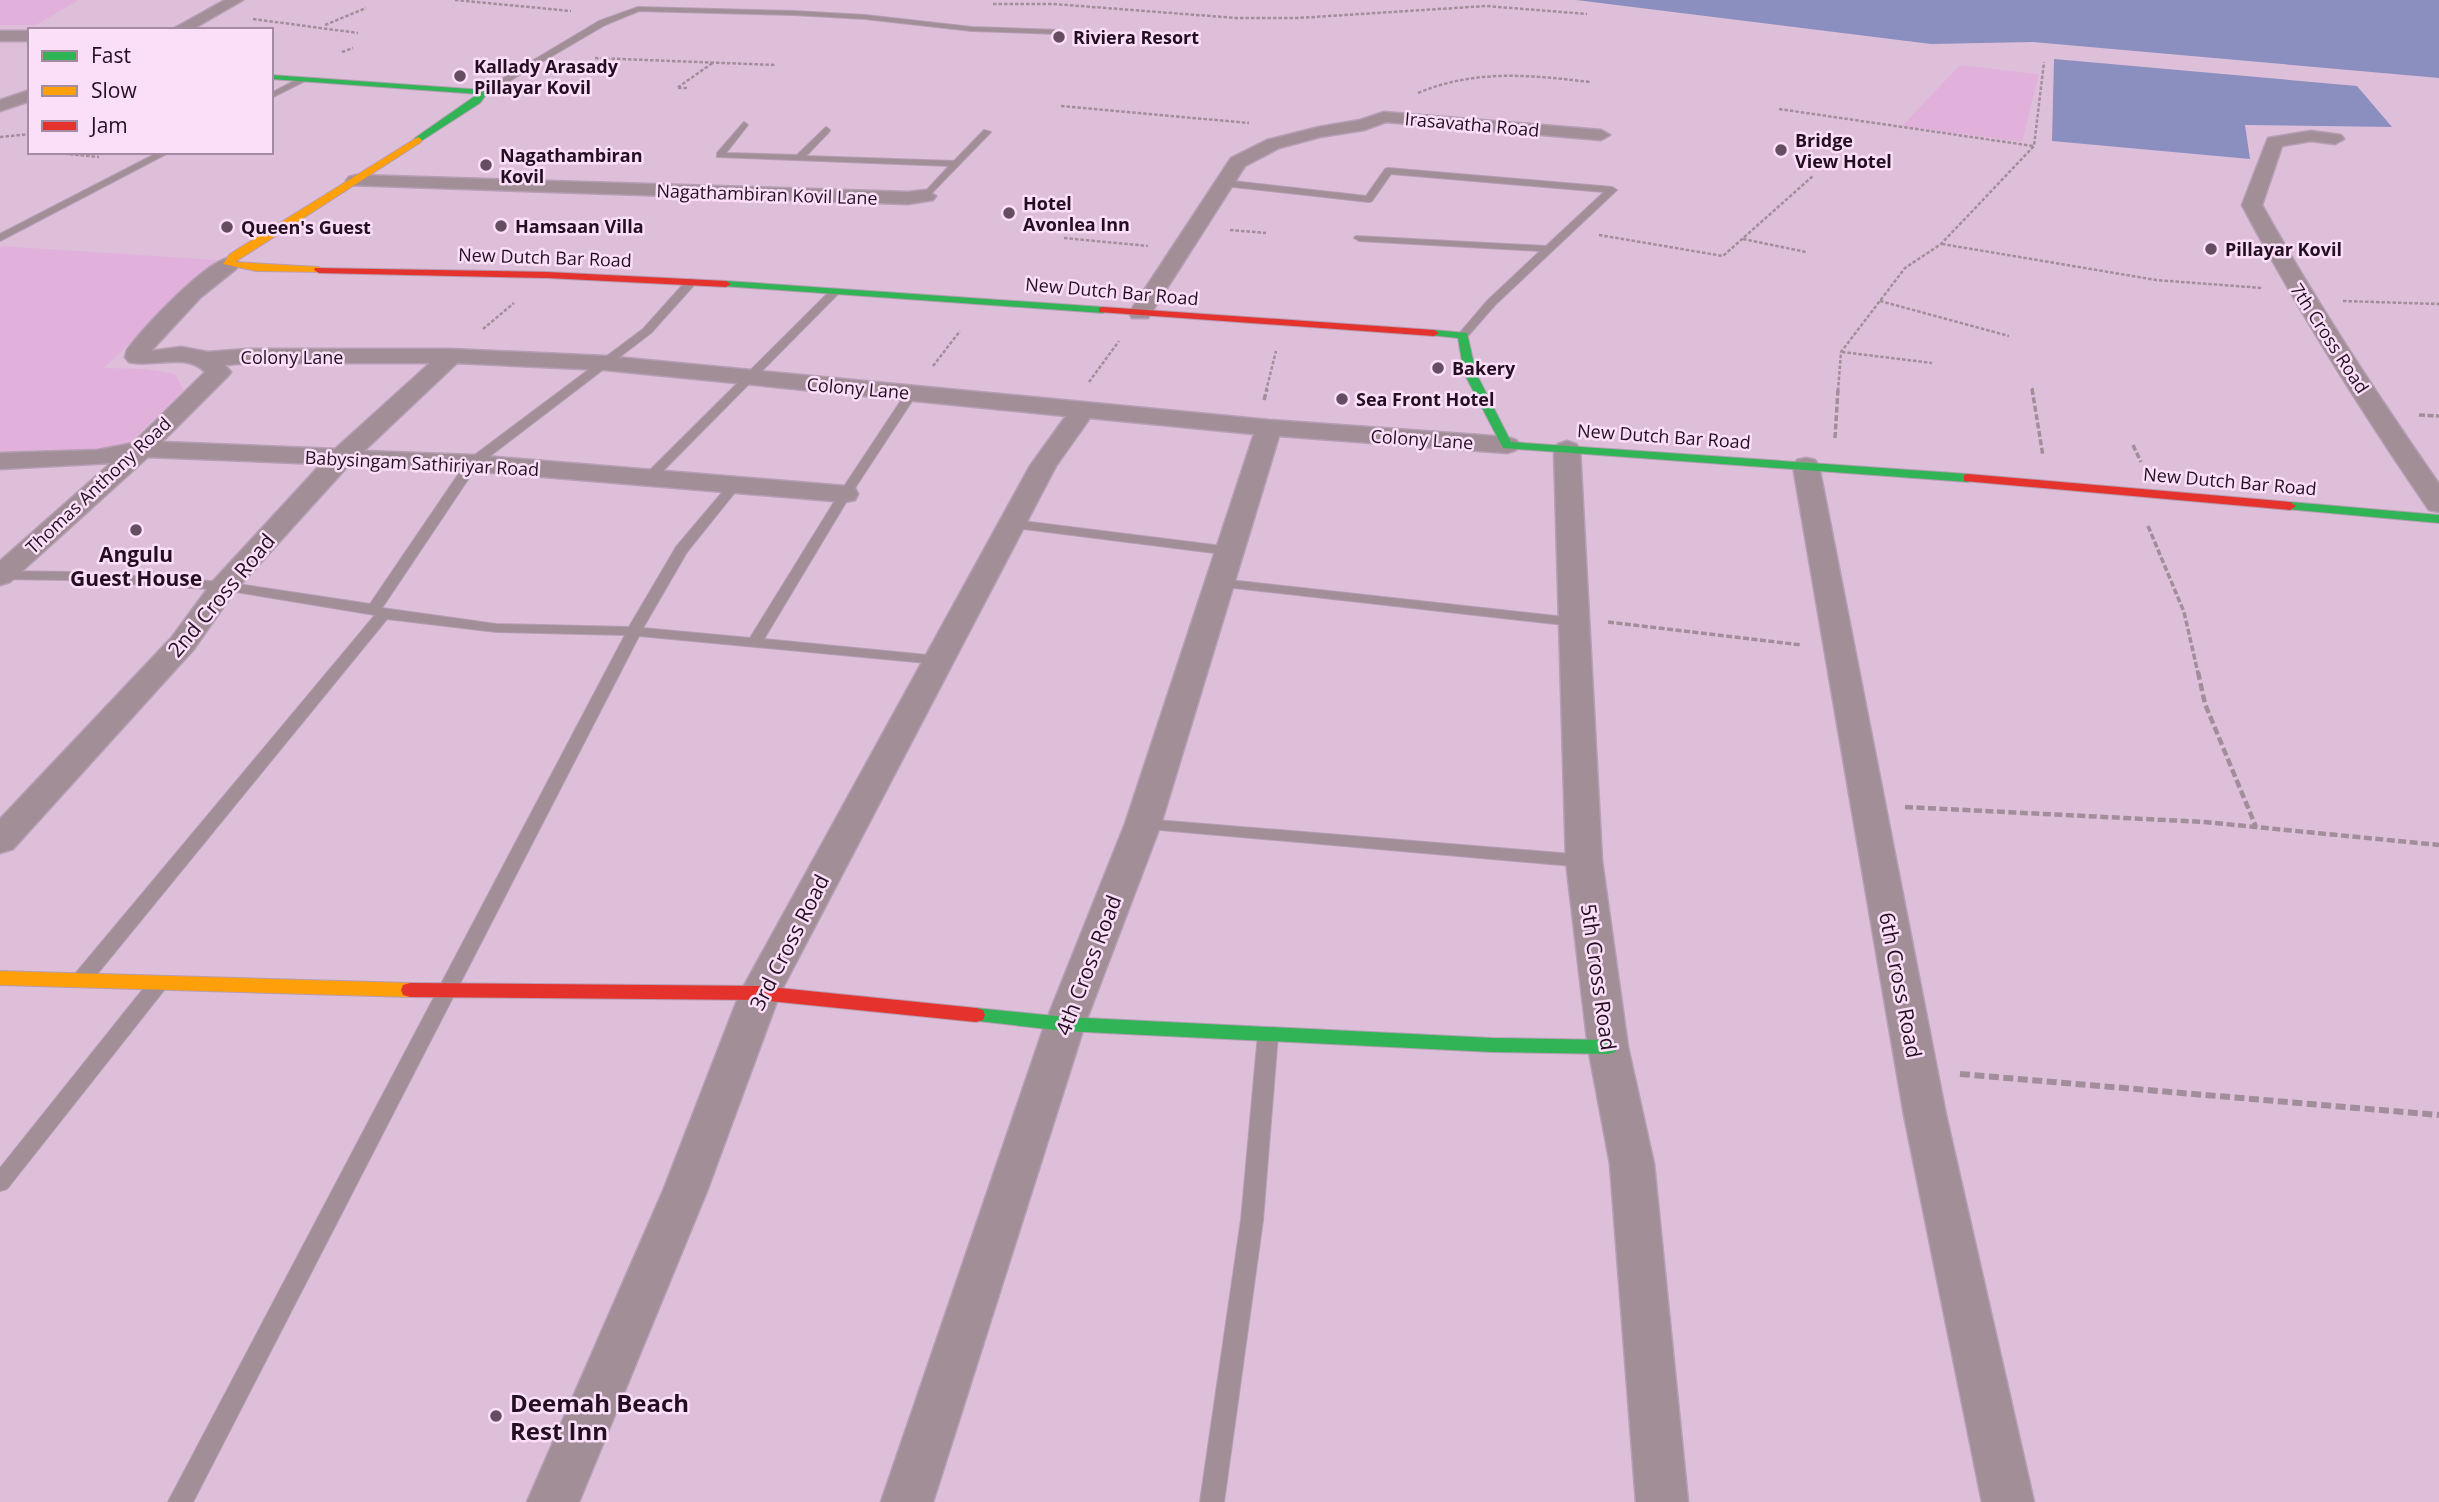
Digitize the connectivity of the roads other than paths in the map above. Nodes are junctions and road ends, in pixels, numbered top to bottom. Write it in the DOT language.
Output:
graph roads {
  1 [pos="236,0"];
  2 [pos="183,28"];
  3 [pos="1059,32"];
  4 [pos="0,36"];
  5 [pos="28,36"];
  6 [pos="273,77"];
  7 [pos="303,80"];
  8 [pos="484,92"];
  9 [pos="273,95"];
  10 [pos="28,96"];
  11 [pos="0,106"];
  12 [pos="744,125"];
  13 [pos="826,130"];
  14 [pos="987,132"];
  15 [pos="1601,135"];
  16 [pos="2335,139"];
  17 [pos="162,154"];
  18 [pos="800,157"];
  19 [pos="957,164"];
  20 [pos="356,181"];
  21 [pos="1224,183"];
  22 [pos="926,196"];
  23 [pos="0,238"];
  24 [pos="1359,238"];
  25 [pos="1550,249"];
  26 [pos="228,264"];
  27 [pos="691,282"];
  28 [pos="836,291"];
  29 [pos="1140,313"];
  30 [pos="1463,335"];
  31 [pos="451,356"];
  32 [pos="208,359"];
  33 [pos="605,363"];
  34 [pos="750,378"];
  35 [pos="912,393"];
  36 [pos="1076,409"];
  37 [pos="1269,428"];
  38 [pos="1507,445"];
  39 [pos="142,449"];
  40 [pos="1567,449"];
  41 [pos="340,458"];
  42 [pos="0,461"];
  43 [pos="472,463"];
  44 [pos="1821,467"];
  45 [pos="649,478"];
  46 [pos="734,486"];
  47 [pos="845,494"];
  48 [pos="2439,504"];
  49 [pos="2439,519"];
  50 [pos="1013,524"];
  51 [pos="1225,567"];
  52 [pos="0,575"];
  53 [pos="224,586"];
  54 [pos="379,611"];
  55 [pos="1574,619"];
  56 [pos="634,631"];
  57 [pos="754,643"];
  58 [pos="937,660"];
  59 [pos="1143,824"];
  60 [pos="0,841"];
  61 [pos="1584,861"];
  62 [pos="0,978"];
  63 [pos="80,981"];
  64 [pos="158,984"];
  65 [pos="447,991"];
  66 [pos="760,993"];
  67 [pos="1065,1024"];
  68 [pos="1268,1034"];
  69 [pos="1608,1047"];
  70 [pos="0,1183"];
  71 [pos="180,1502"];
  72 [pos="554,1502"];
  73 [pos="907,1502"];
  74 [pos="1212,1502"];
  75 [pos="1662,1502"];
  76 [pos="2008,1502"];
  1 -- 2 [label="street"];
  3 -- 8 [label="lane"];
  4 -- 5 [label="street"];
  6 -- 7 [label="street"];
  7 -- 8 [label="street"];
  7 -- 9 [label="lane"];
  8 -- 20 [label="street"];
  10 -- 11 [label="street"];
  12 -- 18 [label="lane"];
  13 -- 18 [label="lane"];
  14 -- 19 [label="lane"];
  15 -- 21 [label="street, Irasavatha Road"];
  16 -- 48 [label="street, 7th Cross Road"];
  17 -- 23 [label="lane"];
  18 -- 19 [label="lane"];
  19 -- 22 [label="lane"];
  20 -- 22 [label="street, Nagathambiran Kovil Lane"];
  20 -- 26 [label="street"];
  21 -- 25 [label="lane"];
  21 -- 29 [label="street, Irasavatha Road"];
  24 -- 25 [label="lane"];
  25 -- 30 [label="lane"];
  26 -- 27 [label="street, New Dutch Bar Road"];
  26 -- 32 [label="street"];
  27 -- 28 [label="street, New Dutch Bar Road"];
  27 -- 33 [label="lane"];
  28 -- 29 [label="street, New Dutch Bar Road"];
  28 -- 34 [label="lane"];
  29 -- 30 [label="street, New Dutch Bar Road"];
  30 -- 38 [label="street"];
  31 -- 32 [label="street, Colony Lane"];
  31 -- 33 [label="street, Colony Lane"];
  31 -- 41 [label="street, 2nd Cross Road"];
  32 -- 39 [label="street, Thomas Anthony Road"];
  33 -- 34 [label="street, Colony Lane"];
  33 -- 43 [label="lane"];
  34 -- 35 [label="street, Colony Lane"];
  34 -- 45 [label="lane"];
  35 -- 36 [label="street, Colony Lane"];
  35 -- 47 [label="lane"];
  36 -- 37 [label="street, Colony Lane"];
  36 -- 50 [label="street, 3rd Cross Road"];
  37 -- 38 [label="street, Colony Lane"];
  37 -- 51 [label="street, 4th Cross Road"];
  38 -- 40 [label="street, New Dutch Bar Road"];
  39 -- 41 [label="street, Babysingam Sathiriyar Road"];
  39 -- 42 [label="street, Babysingam Sathiriyar Road"];
  39 -- 52 [label="street, Thomas Anthony Road"];
  40 -- 44 [label="street, New Dutch Bar Road"];
  40 -- 55 [label="street, 5th Cross Road"];
  41 -- 43 [label="street, Babysingam Sathiriyar Road"];
  41 -- 53 [label="street, 2nd Cross Road"];
  43 -- 45 [label="street, Babysingam Sathiriyar Road"];
  43 -- 54 [label="lane"];
  44 -- 49 [label="street, New Dutch Bar Road"];
  44 -- 76 [label="street, 6th Cross Road"];
  45 -- 46 [label="street, Babysingam Sathiriyar Road"];
  46 -- 47 [label="street, Babysingam Sathiriyar Road"];
  46 -- 56 [label="lane"];
  47 -- 57 [label="lane"];
  50 -- 51 [label="lane"];
  50 -- 58 [label="street, 3rd Cross Road"];
  51 -- 55 [label="lane"];
  51 -- 59 [label="street, 4th Cross Road"];
  52 -- 53 [label="lane"];
  53 -- 54 [label="lane"];
  53 -- 60 [label="street, 2nd Cross Road"];
  54 -- 56 [label="lane"];
  54 -- 63 [label="lane"];
  55 -- 61 [label="street, 5th Cross Road"];
  56 -- 57 [label="lane"];
  56 -- 65 [label="lane"];
  57 -- 58 [label="lane"];
  58 -- 66 [label="street, 3rd Cross Road"];
  59 -- 61 [label="lane"];
  59 -- 67 [label="street, 4th Cross Road"];
  61 -- 69 [label="street, 5th Cross Road"];
  62 -- 63 [label="street"];
  63 -- 64 [label="street"];
  64 -- 65 [label="street"];
  64 -- 70 [label="lane"];
  65 -- 66 [label="street"];
  65 -- 71 [label="lane"];
  66 -- 67 [label="street"];
  66 -- 72 [label="street, 3rd Cross Road"];
  67 -- 68 [label="street"];
  67 -- 73 [label="street, 4th Cross Road"];
  68 -- 69 [label="street"];
  68 -- 74 [label="lane"];
  69 -- 75 [label="street, 5th Cross Road"];
}
